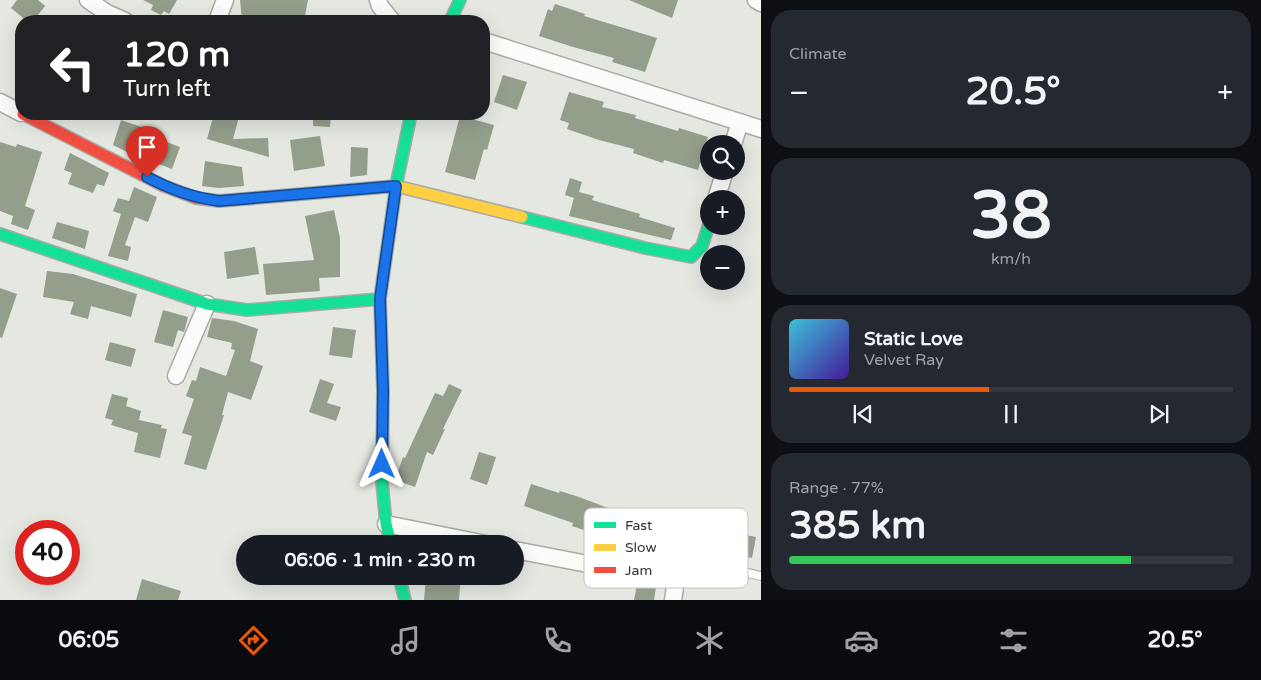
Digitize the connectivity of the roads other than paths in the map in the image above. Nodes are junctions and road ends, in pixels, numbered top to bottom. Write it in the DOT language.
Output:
graph roads {
  1 [pos="88,0"];
  2 [pos="225,0"];
  3 [pos="378,0"];
  4 [pos="460,0"];
  5 [pos="756,0"];
  6 [pos="761,3"];
  7 [pos="112,15"];
  8 [pos="219,15"];
  9 [pos="387,15"];
  10 [pos="453,15"];
  11 [pos="490,44"];
  12 [pos="0,102"];
  13 [pos="15,110"];
  14 [pos="36,120"];
  15 [pos="410,120"];
  16 [pos="740,122"];
  17 [pos="761,129"];
  18 [pos="736,135"];
  19 [pos="396,186"];
  20 [pos="0,234"];
  21 [pos="706,235"];
  22 [pos="380,299"];
  23 [pos="206,304"];
  24 [pos="176,376"];
  25 [pos="386,524"];
  26 [pos="389,535"];
  27 [pos="441,535"];
  28 [pos="524,552"];
  29 [pos="584,563"];
  30 [pos="748,573"];
  31 [pos="761,576"];
  32 [pos="401,585"];
  33 [pos="405,600"];
  1 -- 7 [label="street"];
  2 -- 8 [label="street"];
  3 -- 9 [label="street"];
  4 -- 10 [label="street"];
  5 -- 6 [label="street"];
  11 -- 16 [label="street"];
  12 -- 13 [label="street"];
  14 -- 19 [label="street"];
  15 -- 19 [label="street"];
  16 -- 17 [label="street"];
  16 -- 18 [label="street"];
  19 -- 21 [label="street"];
  19 -- 22 [label="street"];
  20 -- 23 [label="street"];
  22 -- 23 [label="street"];
  22 -- 25 [label="street"];
  23 -- 24 [label="street"];
  25 -- 26 [label="street"];
  25 -- 27 [label="street"];
  28 -- 29 [label="street"];
  30 -- 31 [label="lane"];
  32 -- 33 [label="street"];
}
